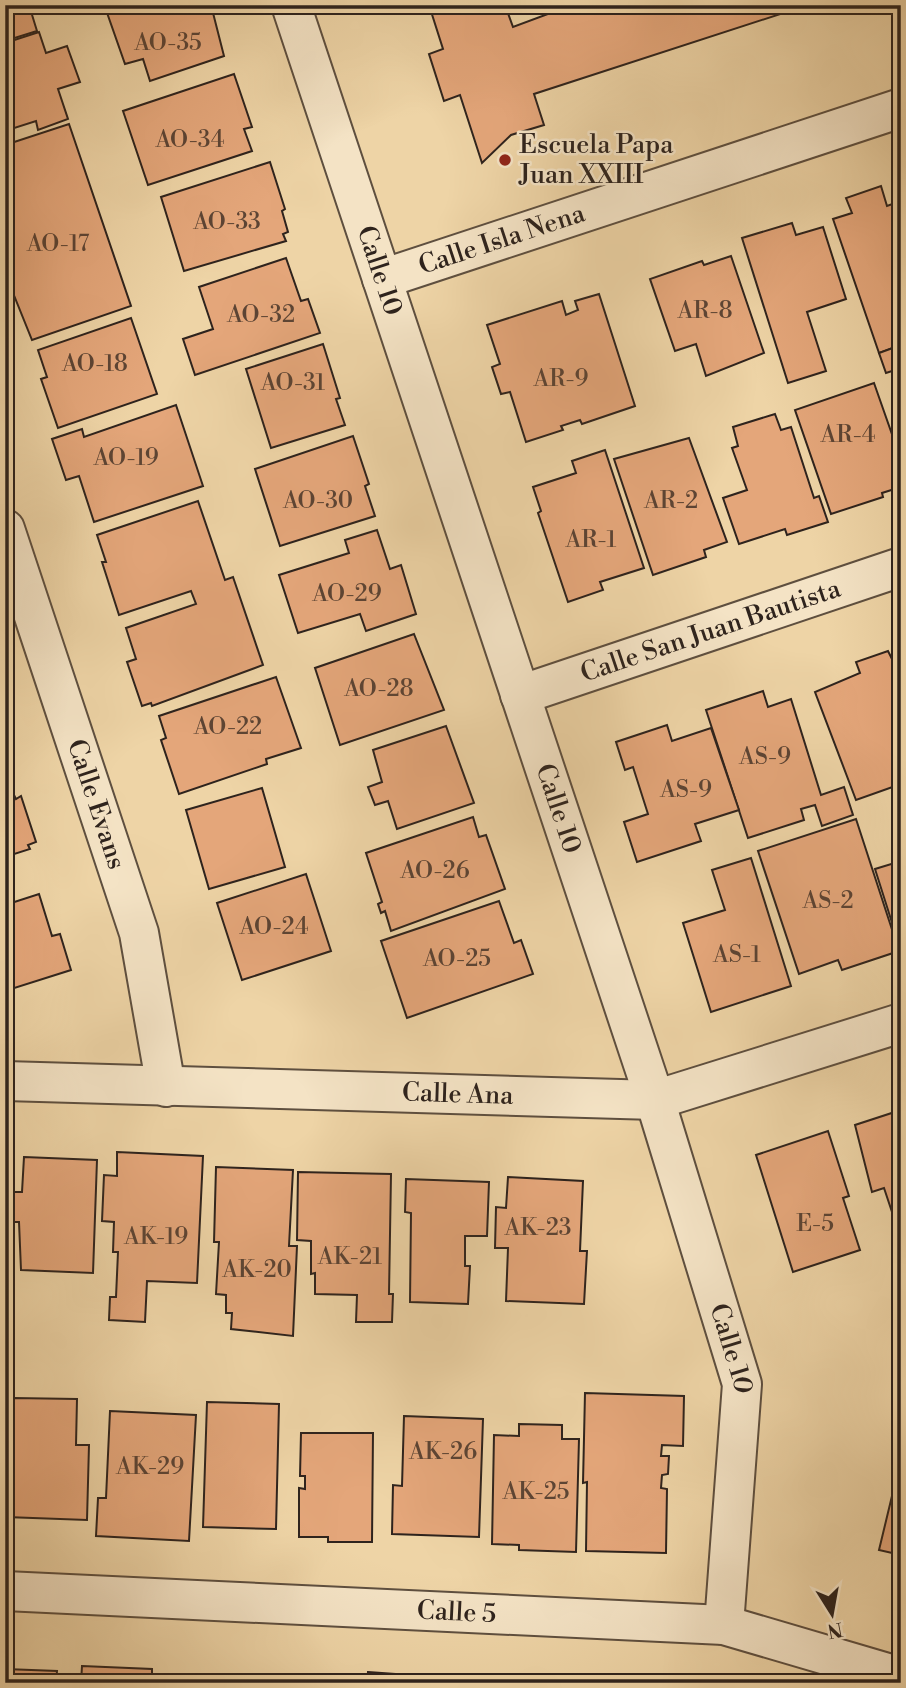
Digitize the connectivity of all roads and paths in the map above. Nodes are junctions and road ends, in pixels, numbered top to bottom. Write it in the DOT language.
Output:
graph roads {
  1 [pos="291,5"];
  2 [pos="901,108"];
  3 [pos="382,279"];
  4 [pos="5,529"];
  5 [pos="901,567"];
  6 [pos="520,695"];
  7 [pos="901,1023"];
  8 [pos="5,1081"];
  9 [pos="166,1087"];
  10 [pos="655,1100"];
  11 [pos="5,1591"];
  12 [pos="724,1625"];
  13 [pos="901,1677"];
  1 -- 3 [label="street, Calle 10"];
  2 -- 3 [label="street, Calle Isla Nena"];
  3 -- 6 [label="street, Calle 10"];
  4 -- 9 [label="street, Calle Evans"];
  5 -- 6 [label="street, Calle San Juan Bautista"];
  6 -- 10 [label="street, Calle 10"];
  7 -- 10 [label="street, Calle Ana"];
  8 -- 9 [label="street, Calle Ana"];
  9 -- 10 [label="street, Calle Ana"];
  10 -- 12 [label="street, Calle 10"];
  11 -- 12 [label="street, Calle 5"];
  12 -- 13 [label="street, Calle 5"];
}
